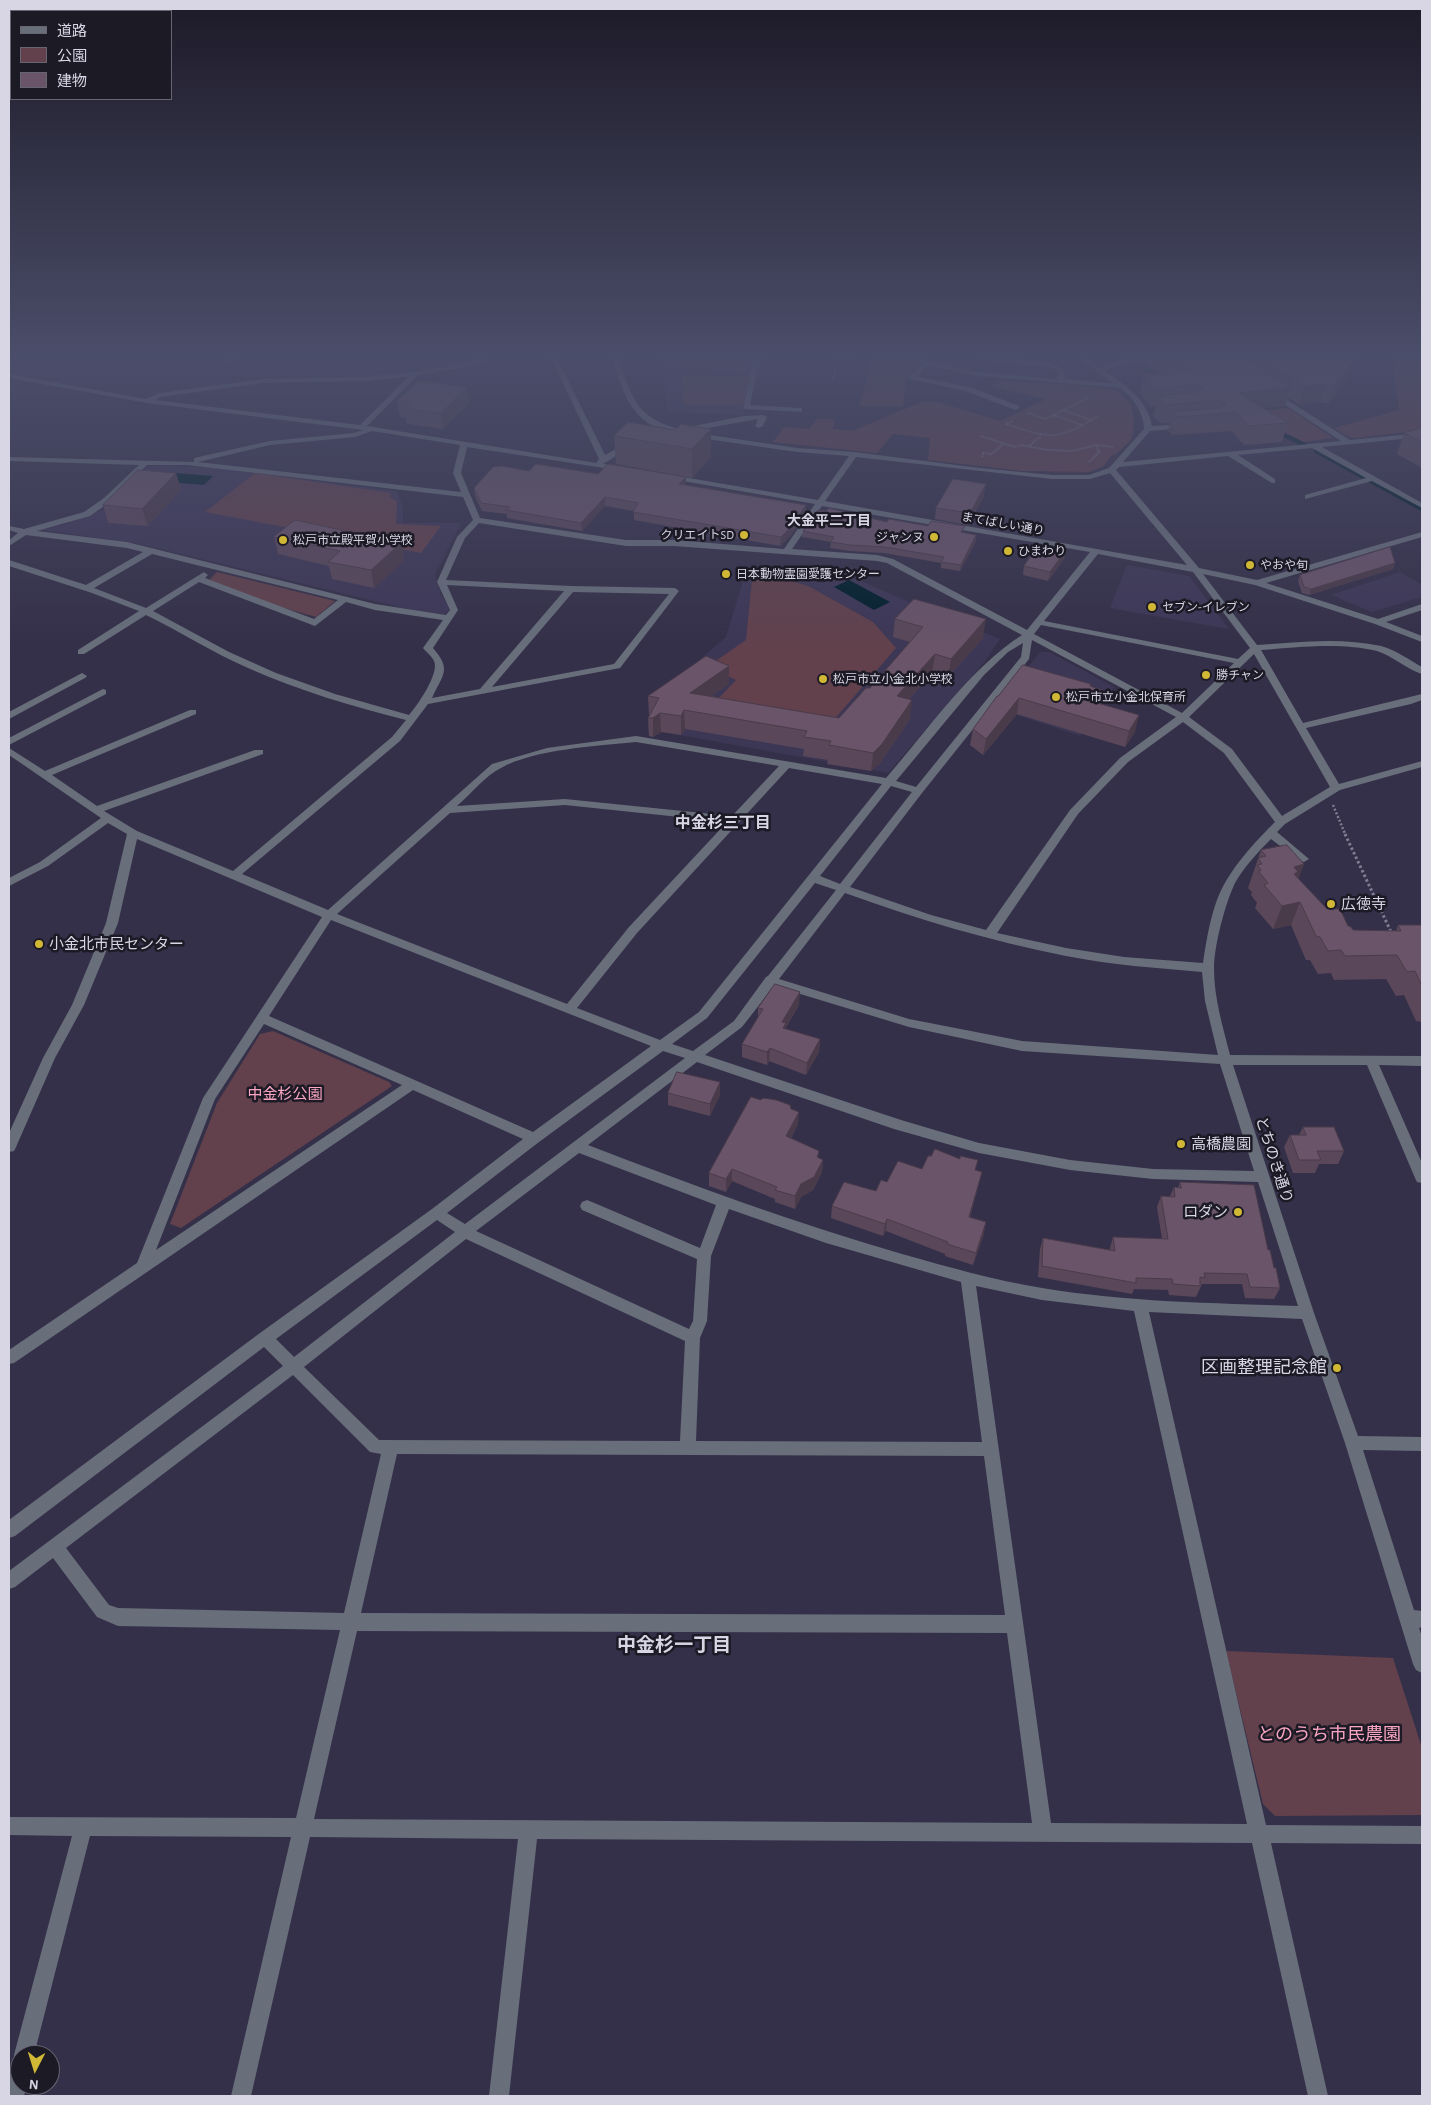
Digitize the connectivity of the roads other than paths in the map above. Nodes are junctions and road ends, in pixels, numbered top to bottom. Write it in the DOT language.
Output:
graph roads {
  1 [pos="223,454"];
  2 [pos="461,454"];
  3 [pos="545,454"];
  4 [pos="597,454"];
  5 [pos="614,454"];
  6 [pos="854,454"];
  7 [pos="856,454"];
  8 [pos="1127,454"];
  9 [pos="1228,454"];
  10 [pos="1230,454"];
  11 [pos="1329,454"];
  12 [pos="9,459"];
  13 [pos="146,462"];
  14 [pos="601,462"];
  15 [pos="187,463"];
  16 [pos="1115,468"];
  17 [pos="632,471"];
  18 [pos="659,476"];
  19 [pos="1371,478"];
  20 [pos="1272,481"];
  21 [pos="465,495"];
  22 [pos="1308,497"];
  23 [pos="820,503"];
  24 [pos="1422,506"];
  25 [pos="477,520"];
  26 [pos="9,528"];
  27 [pos="24,532"];
  28 [pos="1422,534"];
  29 [pos="9,544"];
  30 [pos="150,550"];
  31 [pos="1096,551"];
  32 [pos="786,552"];
  33 [pos="9,563"];
  34 [pos="217,568"];
  35 [pos="1196,570"];
  36 [pos="198,578"];
  37 [pos="442,582"];
  38 [pos="1257,584"];
  39 [pos="87,588"];
  40 [pos="571,589"];
  41 [pos="344,600"];
  42 [pos="1422,607"];
  43 [pos="146,612"];
  44 [pos="449,618"];
  45 [pos="1038,622"];
  46 [pos="1378,622"];
  47 [pos="1028,635"];
  48 [pos="1422,638"];
  49 [pos="1255,648"];
  50 [pos="81,652"];
  51 [pos="1241,662"];
  52 [pos="1422,671"];
  53 [pos="82,676"];
  54 [pos="103,692"];
  55 [pos="482,692"];
  56 [pos="1422,696"];
  57 [pos="425,702"];
  58 [pos="193,712"];
  59 [pos="9,716"];
  60 [pos="1183,717"];
  61 [pos="412,719"];
  62 [pos="1300,727"];
  63 [pos="9,742"];
  64 [pos="9,752"];
  65 [pos="259,752"];
  66 [pos="21,760"];
  67 [pos="1422,764"];
  68 [pos="786,765"];
  69 [pos="9,767"];
  70 [pos="44,775"];
  71 [pos="889,782"];
  72 [pos="918,791"];
  73 [pos="1333,794"];
  74 [pos="96,810"];
  75 [pos="447,810"];
  76 [pos="108,818"];
  77 [pos="735,820"];
  78 [pos="1281,822"];
  79 [pos="134,833"];
  80 [pos="1271,833"];
  81 [pos="1304,859"];
  82 [pos="232,876"];
  83 [pos="813,878"];
  84 [pos="9,882"];
  85 [pos="843,889"];
  86 [pos="329,915"];
  87 [pos="989,935"];
  88 [pos="1208,968"];
  89 [pos="770,980"];
  90 [pos="569,1009"];
  91 [pos="262,1018"];
  92 [pos="663,1046"];
  93 [pos="694,1056"];
  94 [pos="1225,1060"];
  95 [pos="1371,1061"];
  96 [pos="1422,1061"];
  97 [pos="410,1084"];
  98 [pos="534,1138"];
  99 [pos="9,1147"];
  100 [pos="578,1147"];
  101 [pos="1421,1174"];
  102 [pos="1263,1178"];
  103 [pos="724,1203"];
  104 [pos="587,1206"];
  105 [pos="437,1214"];
  106 [pos="464,1232"];
  107 [pos="704,1256"];
  108 [pos="144,1264"];
  109 [pos="968,1278"];
  110 [pos="1140,1306"];
  111 [pos="1307,1313"];
  112 [pos="265,1338"];
  113 [pos="692,1338"];
  114 [pos="9,1358"];
  115 [pos="294,1366"];
  116 [pos="1353,1443"];
  117 [pos="1422,1444"];
  118 [pos="391,1446"];
  119 [pos="688,1447"];
  120 [pos="991,1449"];
  121 [pos="9,1530"];
  122 [pos="55,1546"];
  123 [pos="9,1581"];
  124 [pos="1415,1619"];
  125 [pos="351,1622"];
  126 [pos="1015,1624"];
  127 [pos="1422,1664"];
  128 [pos="9,1826"];
  129 [pos="83,1828"];
  130 [pos="302,1829"];
  131 [pos="528,1831"];
  132 [pos="1043,1834"];
  133 [pos="1257,1834"];
  134 [pos="1422,1835"];
  135 [pos="27,2045"];
  136 [pos="240,2096"];
  137 [pos="499,2096"];
  138 [pos="1318,2096"];
  1 -- 15 [label="street"];
  2 -- 21 [label="street"];
  3 -- 14 [label="street"];
  4 -- 14 [label="street"];
  5 -- 14 [label="street"];
  6 -- 23 [label="street"];
  7 -- 16 [label="street"];
  8 -- 16 [label="street"];
  9 -- 16 [label="street"];
  10 -- 20 [label="street"];
  11 -- 19 [label="street"];
  12 -- 13 [label="street"];
  13 -- 15 [label="street"];
  13 -- 27 [label="street"];
  14 -- 17 [label="street"];
  15 -- 21 [label="street"];
  16 -- 35 [label="street"];
  18 -- 23 [label="street, まてばしい通り"];
  19 -- 22 [label="street"];
  19 -- 24 [label="street"];
  21 -- 25 [label="street"];
  23 -- 31 [label="street, まてばしい通り"];
  23 -- 32 [label="street"];
  25 -- 32 [label="street"];
  25 -- 37 [label="street"];
  26 -- 27 [label="street"];
  27 -- 29 [label="street"];
  27 -- 30 [label="street"];
  28 -- 38 [label="street"];
  30 -- 34 [label="street"];
  30 -- 39 [label="street"];
  31 -- 35 [label="street, まてばしい通り"];
  31 -- 45 [label="street"];
  32 -- 47 [label="street"];
  33 -- 39 [label="street"];
  34 -- 36 [label="street"];
  34 -- 41 [label="street"];
  35 -- 38 [label="street, まてばしい通り"];
  35 -- 49 [label="street"];
  36 -- 41 [label="street"];
  36 -- 43 [label="street"];
  37 -- 40 [label="street"];
  37 -- 44 [label="street"];
  38 -- 46 [label="street, まてばしい通り"];
  39 -- 43 [label="street"];
  40 -- 55 [label="street"];
  40 -- 55 [label="street"];
  41 -- 44 [label="street"];
  42 -- 46 [label="street"];
  43 -- 50 [label="street"];
  43 -- 61 [label="street"];
  44 -- 57 [label="street"];
  45 -- 47 [label="street"];
  45 -- 51 [label="street"];
  46 -- 48 [label="street, まてばしい通り"];
  47 -- 60 [label="street"];
  47 -- 71 [label="street"];
  47 -- 72 [label="street"];
  49 -- 51 [label="street"];
  49 -- 52 [label="street"];
  49 -- 62 [label="street"];
  51 -- 60 [label="street"];
  53 -- 59 [label="street"];
  54 -- 63 [label="street"];
  55 -- 57 [label="street"];
  56 -- 62 [label="street"];
  57 -- 61 [label="street"];
  58 -- 70 [label="street"];
  60 -- 78 [label="street"];
  60 -- 87 [label="street"];
  61 -- 82 [label="street"];
  62 -- 73 [label="street"];
  64 -- 66 [label="street"];
  65 -- 74 [label="street"];
  66 -- 69 [label="street"];
  66 -- 70 [label="street"];
  67 -- 73 [label="street, とちのき通り"];
  68 -- 71 [label="street"];
  68 -- 75 [label="street"];
  68 -- 77 [label="street"];
  70 -- 74 [label="street"];
  71 -- 72 [label="street"];
  71 -- 83 [label="street"];
  72 -- 85 [label="street"];
  73 -- 78 [label="street, とちのき通り"];
  74 -- 76 [label="street"];
  75 -- 77 [label="street"];
  75 -- 86 [label="street"];
  76 -- 79 [label="street"];
  76 -- 84 [label="street"];
  77 -- 90 [label="street"];
  78 -- 80 [label="street, とちのき通り"];
  79 -- 82 [label="street"];
  79 -- 99 [label="street"];
  80 -- 81 [label="street"];
  80 -- 88 [label="street, とちのき通り"];
  82 -- 86 [label="street"];
  83 -- 85 [label="street"];
  83 -- 92 [label="street"];
  85 -- 87 [label="street"];
  85 -- 89 [label="street"];
  86 -- 90 [label="street"];
  86 -- 91 [label="street"];
  87 -- 88 [label="street"];
  88 -- 94 [label="street, とちのき通り"];
  89 -- 93 [label="street"];
  89 -- 94 [label="street"];
  90 -- 92 [label="street"];
  91 -- 97 [label="street"];
  91 -- 108 [label="street"];
  92 -- 93 [label="street"];
  92 -- 98 [label="street"];
  93 -- 100 [label="street"];
  93 -- 102 [label="street"];
  94 -- 95 [label="street"];
  94 -- 102 [label="street, とちのき通り"];
  95 -- 96 [label="street"];
  95 -- 101 [label="street"];
  97 -- 98 [label="street"];
  97 -- 108 [label="street"];
  98 -- 105 [label="street"];
  100 -- 103 [label="street"];
  100 -- 106 [label="street"];
  102 -- 111 [label="street, とちのき通り"];
  103 -- 107 [label="street"];
  103 -- 109 [label="street"];
  104 -- 107 [label="street"];
  105 -- 106 [label="street"];
  105 -- 112 [label="street"];
  106 -- 113 [label="street"];
  106 -- 115 [label="street"];
  107 -- 113 [label="street"];
  108 -- 114 [label="street"];
  109 -- 110 [label="street"];
  109 -- 120 [label="street"];
  110 -- 111 [label="street"];
  110 -- 133 [label="street"];
  111 -- 116 [label="street, とちのき通り"];
  112 -- 115 [label="street"];
  112 -- 121 [label="street"];
  113 -- 119 [label="street"];
  115 -- 118 [label="street"];
  115 -- 122 [label="street"];
  116 -- 117 [label="street"];
  116 -- 124 [label="street, とちのき通り"];
  118 -- 119 [label="street"];
  118 -- 125 [label="street"];
  119 -- 120 [label="street"];
  120 -- 126 [label="street"];
  122 -- 123 [label="street"];
  122 -- 125 [label="street"];
  124 -- 127 [label="street, とちのき通り"];
  125 -- 126 [label="street"];
  125 -- 130 [label="street"];
  126 -- 132 [label="street"];
  128 -- 129 [label="street"];
  129 -- 130 [label="street"];
  129 -- 135 [label="street"];
  130 -- 131 [label="street"];
  130 -- 136 [label="street"];
  131 -- 132 [label="street"];
  131 -- 137 [label="street"];
  132 -- 133 [label="street"];
  133 -- 134 [label="street"];
  133 -- 138 [label="street"];
}
